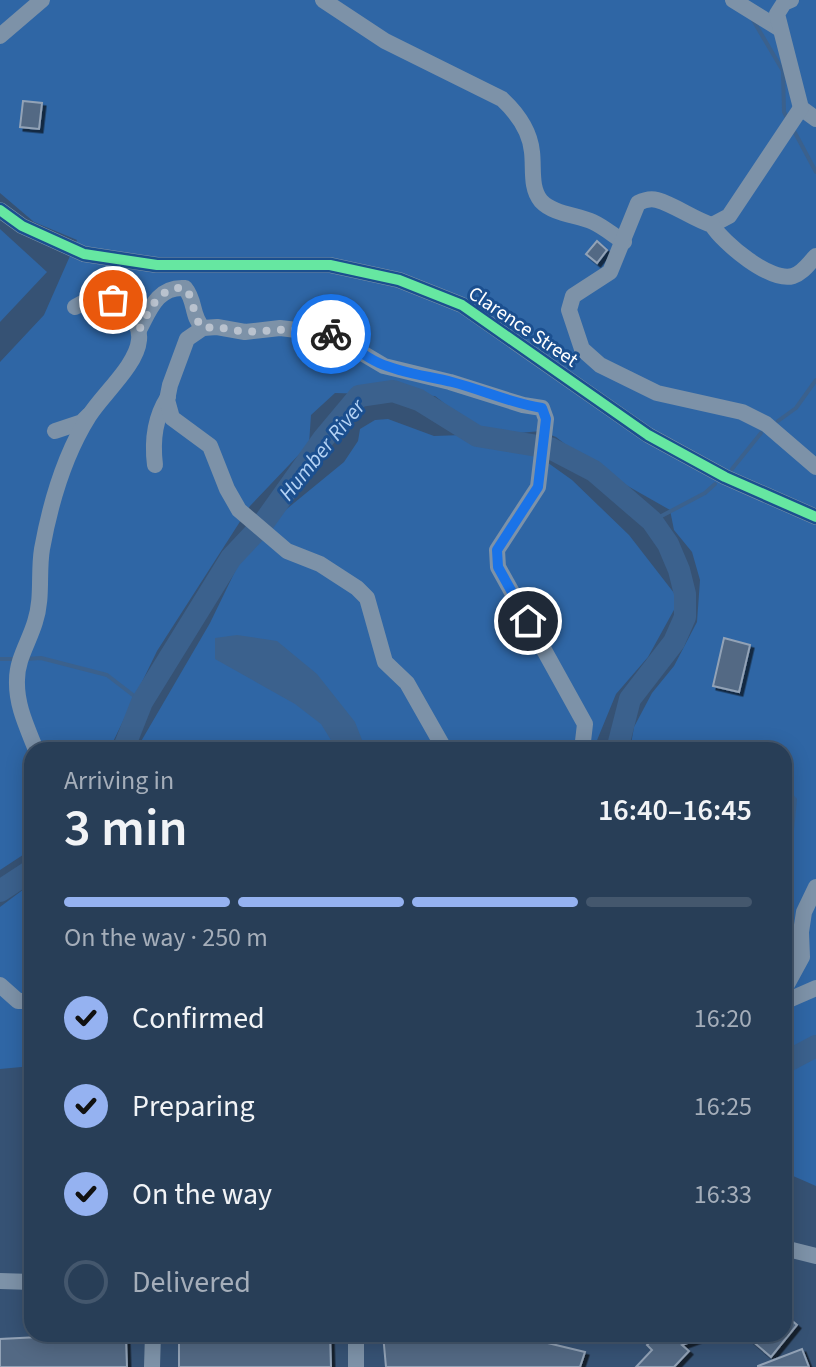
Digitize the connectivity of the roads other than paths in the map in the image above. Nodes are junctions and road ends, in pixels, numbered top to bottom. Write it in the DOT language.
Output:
graph roads {
  1 [pos="42,0"];
  2 [pos="323,0"];
  3 [pos="791,0"];
  4 [pos="734,1"];
  5 [pos="780,29"];
  6 [pos="0,36"];
  7 [pos="798,112"];
  8 [pos="816,119"];
  9 [pos="0,210"];
  10 [pos="712,225"];
  11 [pos="624,242"];
  12 [pos="816,256"];
  13 [pos="75,307"];
  14 [pos="203,328"];
  15 [pos="139,330"];
  16 [pos="168,395"];
  17 [pos="95,408"];
  18 [pos="55,431"];
  19 [pos="155,465"];
  20 [pos="816,467"];
  21 [pos="816,517"];
  22 [pos="33,742"];
  23 [pos="440,742"];
  24 [pos="583,742"];
  25 [pos="816,887"];
  26 [pos="792,975"];
  27 [pos="0,985"];
  28 [pos="816,988"];
  29 [pos="792,998"];
  30 [pos="24,1001"];
  31 [pos="792,1250"];
  32 [pos="816,1256"];
  33 [pos="0,1281"];
  34 [pos="24,1282"];
  35 [pos="153,1342"];
  36 [pos="356,1342"];
  37 [pos="152,1367"];
  38 [pos="356,1367"];
  1 -- 6 [label="street"];
  2 -- 11 [label="street"];
  3 -- 5 [label="street"];
  4 -- 5 [label="street"];
  5 -- 7 [label="street"];
  7 -- 8 [label="street"];
  7 -- 10 [label="street"];
  9 -- 21 [label="street, Clarence Street"];
  10 -- 11 [label="street"];
  10 -- 12 [label="street"];
  11 -- 20 [label="street"];
  13 -- 15 [label="street"];
  14 -- 15 [label="street"];
  14 -- 16 [label="street"];
  14 -- 24 [label="street"];
  15 -- 17 [label="street"];
  16 -- 19 [label="street"];
  16 -- 23 [label="street"];
  17 -- 18 [label="street"];
  17 -- 22 [label="street"];
  25 -- 26 [label="street"];
  27 -- 30 [label="street"];
  28 -- 29 [label="street"];
  31 -- 32 [label="street"];
  33 -- 34 [label="street"];
  35 -- 37 [label="street"];
  36 -- 38 [label="street"];
}
